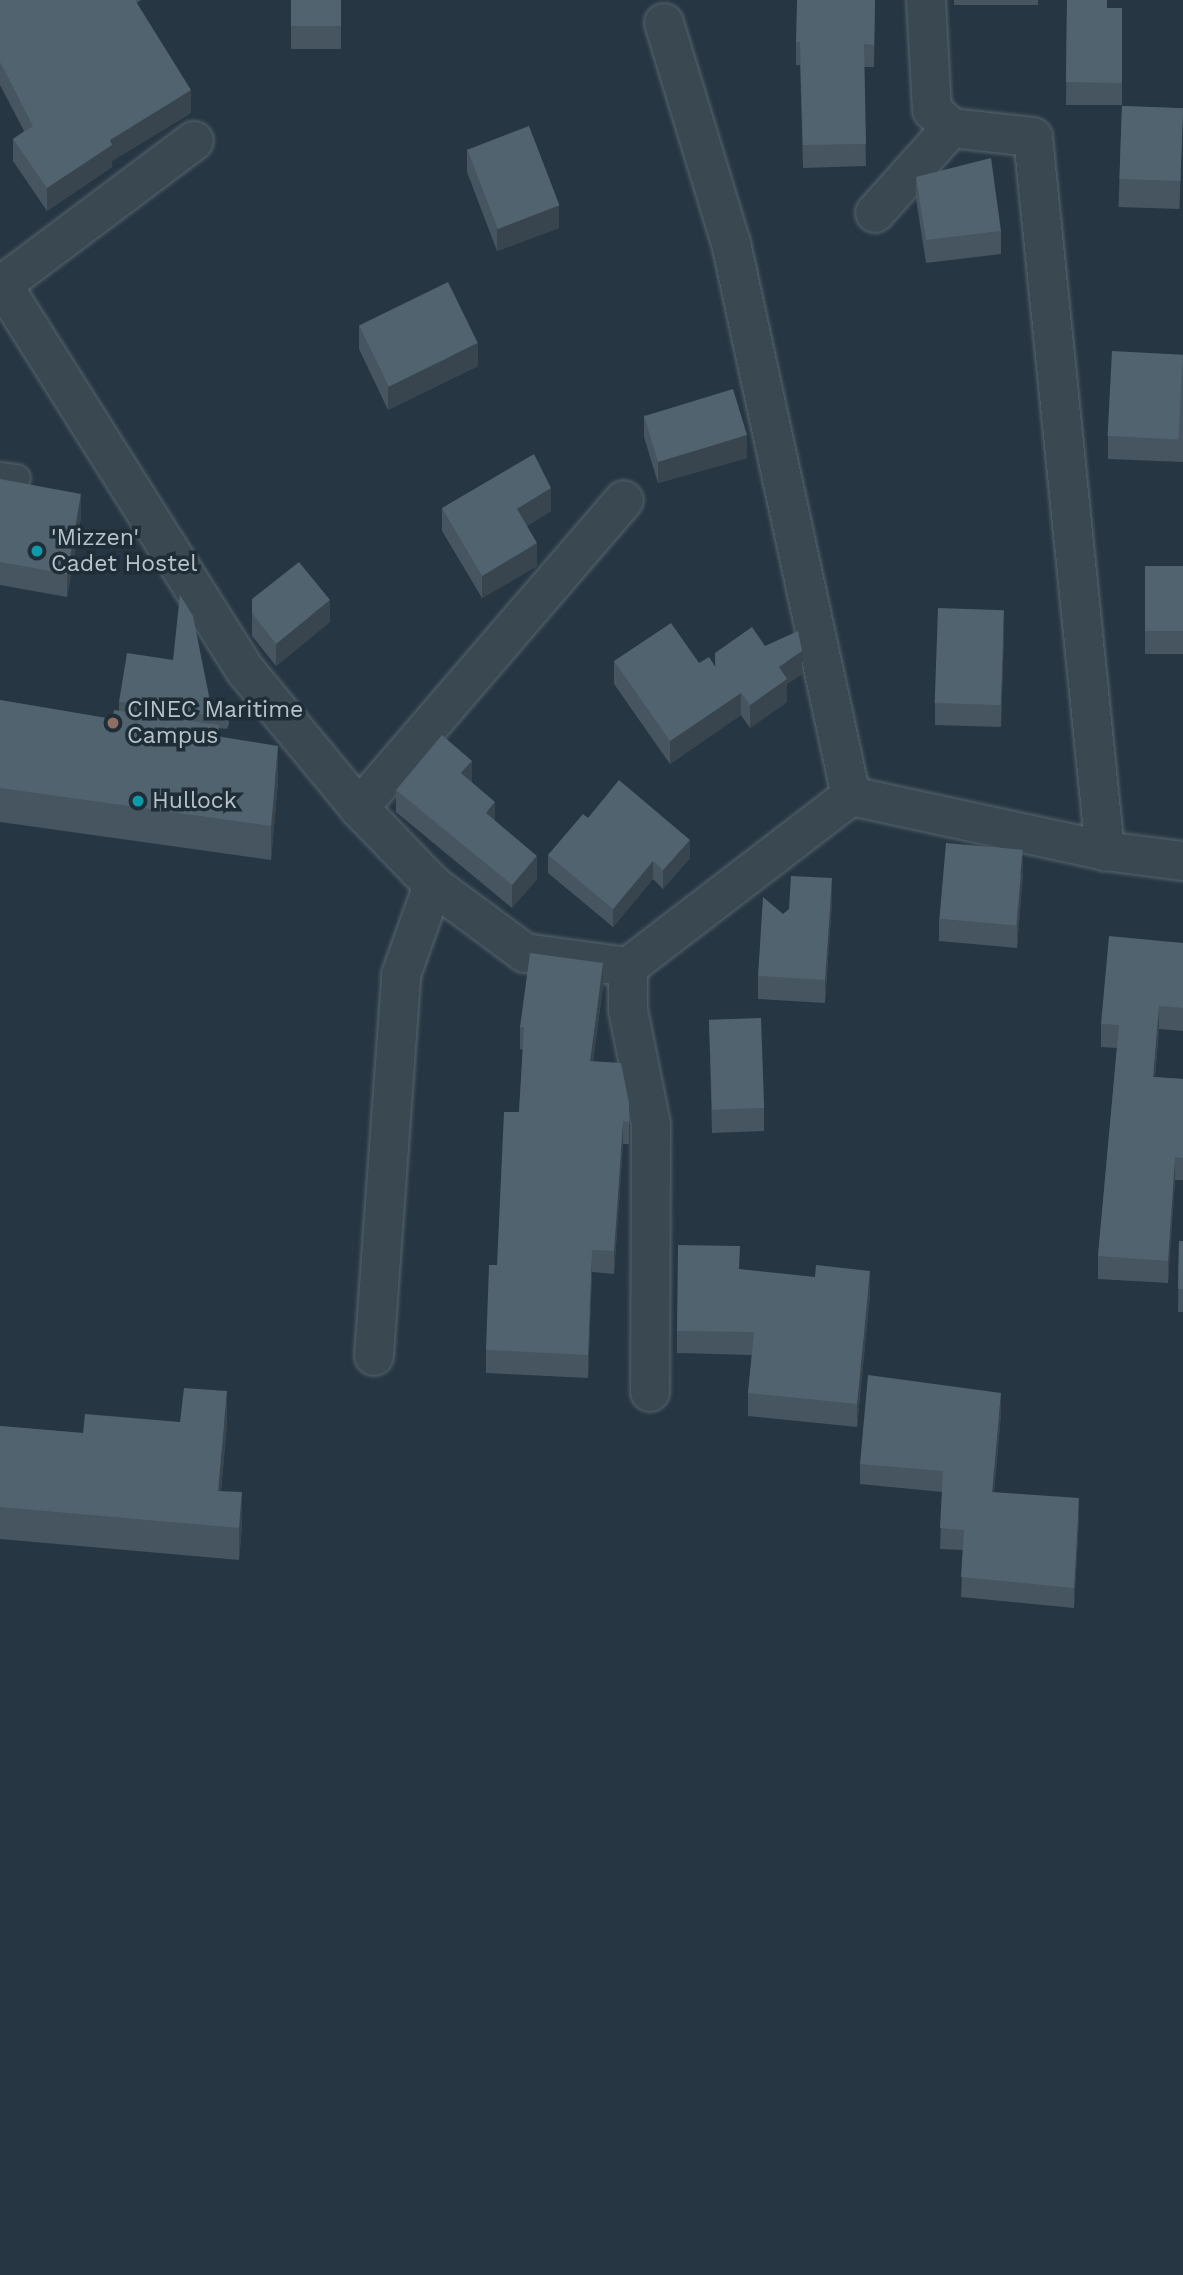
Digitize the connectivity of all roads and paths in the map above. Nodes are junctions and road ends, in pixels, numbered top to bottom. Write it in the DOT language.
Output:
graph roads {
  1 [pos="926,0"];
  2 [pos="664,23"];
  3 [pos="951,128"];
  4 [pos="194,141"];
  5 [pos="875,213"];
  6 [pos="1,283"];
  7 [pos="624,500"];
  8 [pos="851,796"];
  9 [pos="359,808"];
  10 [pos="1105,850"];
  11 [pos="1183,861"];
  12 [pos="433,885"];
  13 [pos="628,967"];
  14 [pos="374,1356"];
  15 [pos="650,1392"];
  1 -- 3 [label="street"];
  2 -- 8 [label="street"];
  3 -- 5 [label="street"];
  3 -- 10 [label="street"];
  4 -- 6 [label="street"];
  6 -- 9 [label="street"];
  7 -- 9 [label="street"];
  8 -- 10 [label="street"];
  8 -- 13 [label="street"];
  9 -- 12 [label="street"];
  10 -- 11 [label="street"];
  12 -- 13 [label="street"];
  12 -- 14 [label="street"];
  13 -- 15 [label="street"];
}
